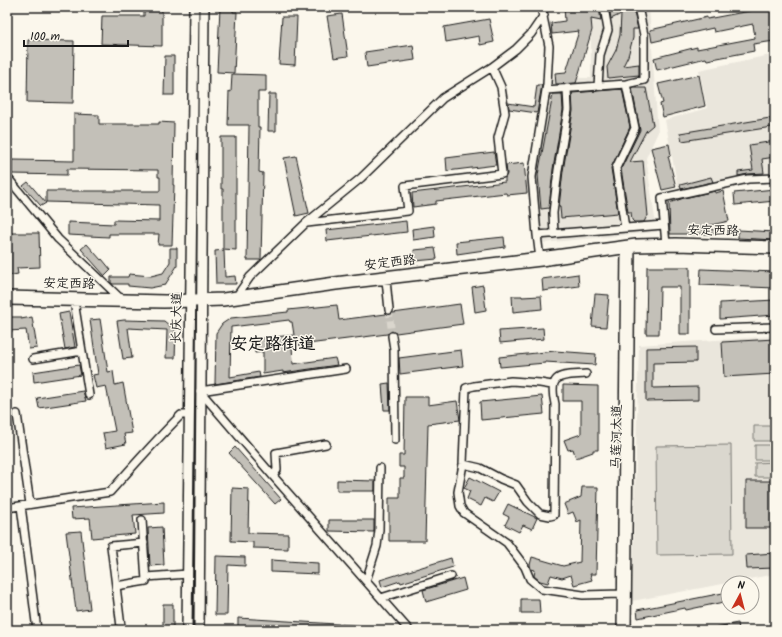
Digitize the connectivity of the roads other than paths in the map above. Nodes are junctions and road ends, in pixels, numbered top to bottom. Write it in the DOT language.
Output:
graph roads {
  1 [pos="194,7"];
  2 [pos="204,7"];
  3 [pos="541,7"];
  4 [pos="604,7"];
  5 [pos="638,7"];
  6 [pos="544,15"];
  7 [pos="492,67"];
  8 [pos="626,84"];
  9 [pos="598,86"];
  10 [pos="568,88"];
  11 [pos="546,90"];
  12 [pos="7,177"];
  13 [pos="775,178"];
  14 [pos="306,223"];
  15 [pos="664,225"];
  16 [pos="625,228"];
  17 [pos="554,234"];
  18 [pos="537,235"];
  19 [pos="775,244"];
  20 [pos="666,245"];
  21 [pos="628,247"];
  22 [pos="775,250"];
  23 [pos="540,259"];
  24 [pos="386,280"];
  25 [pos="7,295"];
  26 [pos="120,298"];
  27 [pos="235,298"];
  28 [pos="7,301"];
  29 [pos="190,301"];
  30 [pos="201,301"];
  31 [pos="74,302"];
  32 [pos="126,303"];
  33 [pos="389,310"];
  34 [pos="775,327"];
  35 [pos="716,329"];
  36 [pos="392,336"];
  37 [pos="82,351"];
  38 [pos="33,359"];
  39 [pos="346,369"];
  40 [pos="586,374"];
  41 [pos="552,385"];
  42 [pos="200,391"];
  43 [pos="89,395"];
  44 [pos="17,414"];
  45 [pos="189,415"];
  46 [pos="395,440"];
  47 [pos="326,444"];
  48 [pos="463,464"];
  49 [pos="380,468"];
  50 [pos="273,476"];
  51 [pos="30,504"];
  52 [pos="21,506"];
  53 [pos="7,508"];
  54 [pos="142,520"];
  55 [pos="144,543"];
  56 [pos="188,574"];
  57 [pos="451,576"];
  58 [pos="146,577"];
  59 [pos="366,580"];
  60 [pos="116,586"];
  61 [pos="621,594"];
  62 [pos="381,598"];
  63 [pos="120,627"];
  64 [pos="37,630"];
  65 [pos="187,630"];
  66 [pos="198,630"];
  67 [pos="409,630"];
  68 [pos="621,630"];
  69 [pos="627,630"];
  1 -- 29 [label="main road, 长庆大道"];
  2 -- 30 [label="main road, 长庆大道"];
  3 -- 6 [label="street"];
  4 -- 9 [label="street"];
  5 -- 8 [label="street"];
  6 -- 7 [label="street"];
  6 -- 11 [label="street"];
  7 -- 14 [label="street"];
  7 -- 14 [label="street"];
  8 -- 9 [label="street"];
  8 -- 16 [label="street"];
  9 -- 10 [label="street"];
  10 -- 11 [label="street"];
  10 -- 17 [label="street"];
  11 -- 18 [label="street"];
  12 -- 26 [label="street"];
  13 -- 15 [label="street"];
  14 -- 27 [label="street"];
  15 -- 16 [label="street"];
  15 -- 20 [label="street"];
  16 -- 17 [label="street"];
  17 -- 18 [label="street"];
  18 -- 23 [label="street"];
  19 -- 20 [label="street, 安定西路"];
  20 -- 21 [label="street, 安定西路"];
  20 -- 22 [label="street, 安定西路"];
  21 -- 23 [label="street, 安定西路"];
  21 -- 61 [label="street, 马莲河大道"];
  21 -- 69 [label="street, 马莲河大道"];
  23 -- 24 [label="street, 安定西路"];
  23 -- 27 [label="street, 安定西路"];
  24 -- 27 [label="street, 安定西路"];
  24 -- 33 [label="street"];
  25 -- 26 [label="street, 安定西路"];
  26 -- 29 [label="street, 安定西路"];
  26 -- 32 [label="street"];
  27 -- 30 [label="street, 安定西路"];
  28 -- 31 [label="street, 安定西路"];
  29 -- 30 [label="street, 安定西路"];
  29 -- 32 [label="street, 安定西路"];
  29 -- 45 [label="main road, 长庆大道"];
  30 -- 42 [label="main road, 长庆大道"];
  31 -- 32 [label="street, 安定西路"];
  31 -- 37 [label="street"];
  34 -- 35 [label="street"];
  36 -- 46 [label="street"];
  37 -- 38 [label="street"];
  37 -- 43 [label="street"];
  39 -- 42 [label="street"];
  40 -- 41 [label="street"];
  41 -- 48 [label="street"];
  41 -- 48 [label="street"];
  42 -- 50 [label="street"];
  42 -- 66 [label="main road, 长庆大道"];
  44 -- 51 [label="street"];
  45 -- 51 [label="street"];
  45 -- 56 [label="main road, 长庆大道"];
  47 -- 50 [label="street"];
  48 -- 61 [label="street"];
  49 -- 59 [label="street"];
  50 -- 59 [label="street"];
  51 -- 52 [label="street"];
  52 -- 53 [label="street"];
  52 -- 64 [label="street"];
  54 -- 55 [label="street"];
  55 -- 58 [label="street"];
  55 -- 60 [label="street"];
  56 -- 58 [label="street"];
  56 -- 65 [label="main road, 长庆大道"];
  57 -- 62 [label="street"];
  58 -- 60 [label="street"];
  59 -- 62 [label="street"];
  60 -- 63 [label="street"];
  61 -- 68 [label="street, 马莲河大道"];
  62 -- 67 [label="street"];
}
